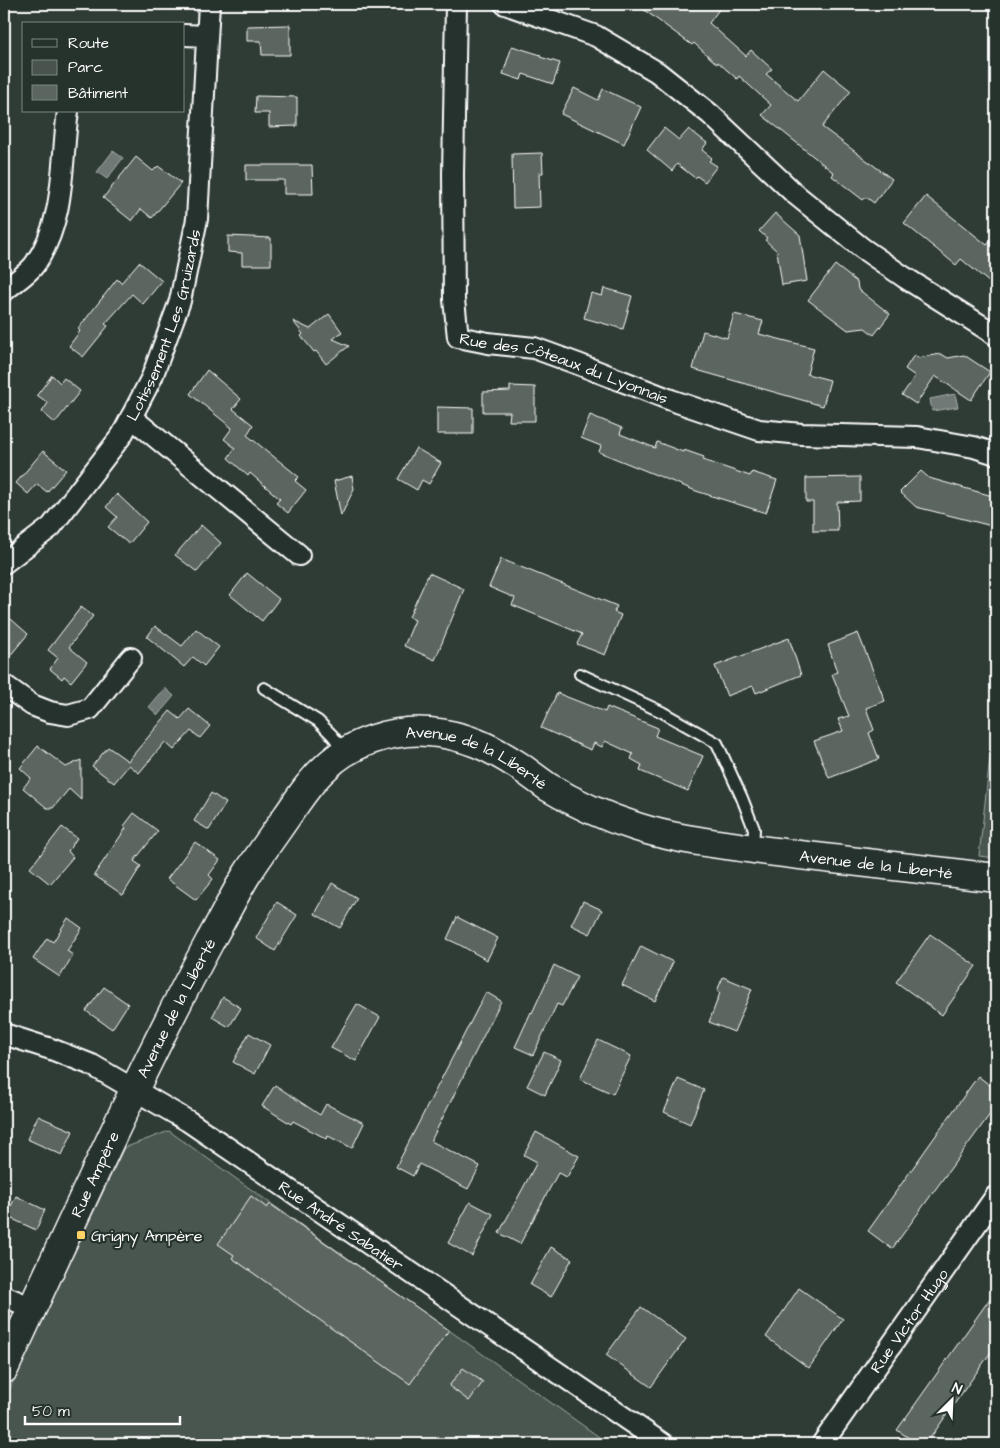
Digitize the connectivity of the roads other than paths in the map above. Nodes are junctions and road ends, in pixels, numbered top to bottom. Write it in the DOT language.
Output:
graph roads {
  1 [pos="209,4"];
  2 [pos="456,4"];
  3 [pos="505,4"];
  4 [pos="185,34"];
  5 [pos="207,36"];
  6 [pos="68,112"];
  7 [pos="4,291"];
  8 [pos="996,335"];
  9 [pos="131,417"];
  10 [pos="996,454"];
  11 [pos="299,556"];
  12 [pos="4,563"];
  13 [pos="132,658"];
  14 [pos="580,674"];
  15 [pos="4,686"];
  16 [pos="264,688"];
  17 [pos="345,752"];
  18 [pos="753,849"];
  19 [pos="996,878"];
  20 [pos="4,1034"];
  21 [pos="135,1089"];
  22 [pos="996,1196"];
  23 [pos="4,1296"];
  24 [pos="32,1308"];
  25 [pos="4,1369"];
  26 [pos="663,1444"];
  27 [pos="822,1444"];
  1 -- 5 [label="street, Lotissement Les Gruizards"];
  2 -- 10 [label="street, Rue des Côteaux du Lyonnais"];
  3 -- 8 [label="street"];
  4 -- 5 [label="street"];
  5 -- 9 [label="street, Lotissement Les Gruizards"];
  6 -- 7 [label="street"];
  9 -- 11 [label="street"];
  9 -- 12 [label="street, Lotissement Les Gruizards"];
  13 -- 15 [label="street"];
  14 -- 18 [label="lane"];
  16 -- 17 [label="lane"];
  17 -- 18 [label="street, Avenue de la Liberté"];
  17 -- 21 [label="street, Avenue de la Liberté"];
  18 -- 19 [label="street, Avenue de la Liberté"];
  20 -- 21 [label="street, Rue André Sabatier"];
  21 -- 24 [label="street, Rue Ampère"];
  21 -- 26 [label="street, Rue André Sabatier"];
  22 -- 27 [label="street, Rue Victor Hugo"];
  23 -- 24 [label="street"];
  24 -- 25 [label="street, Rue Ampère"];
}
